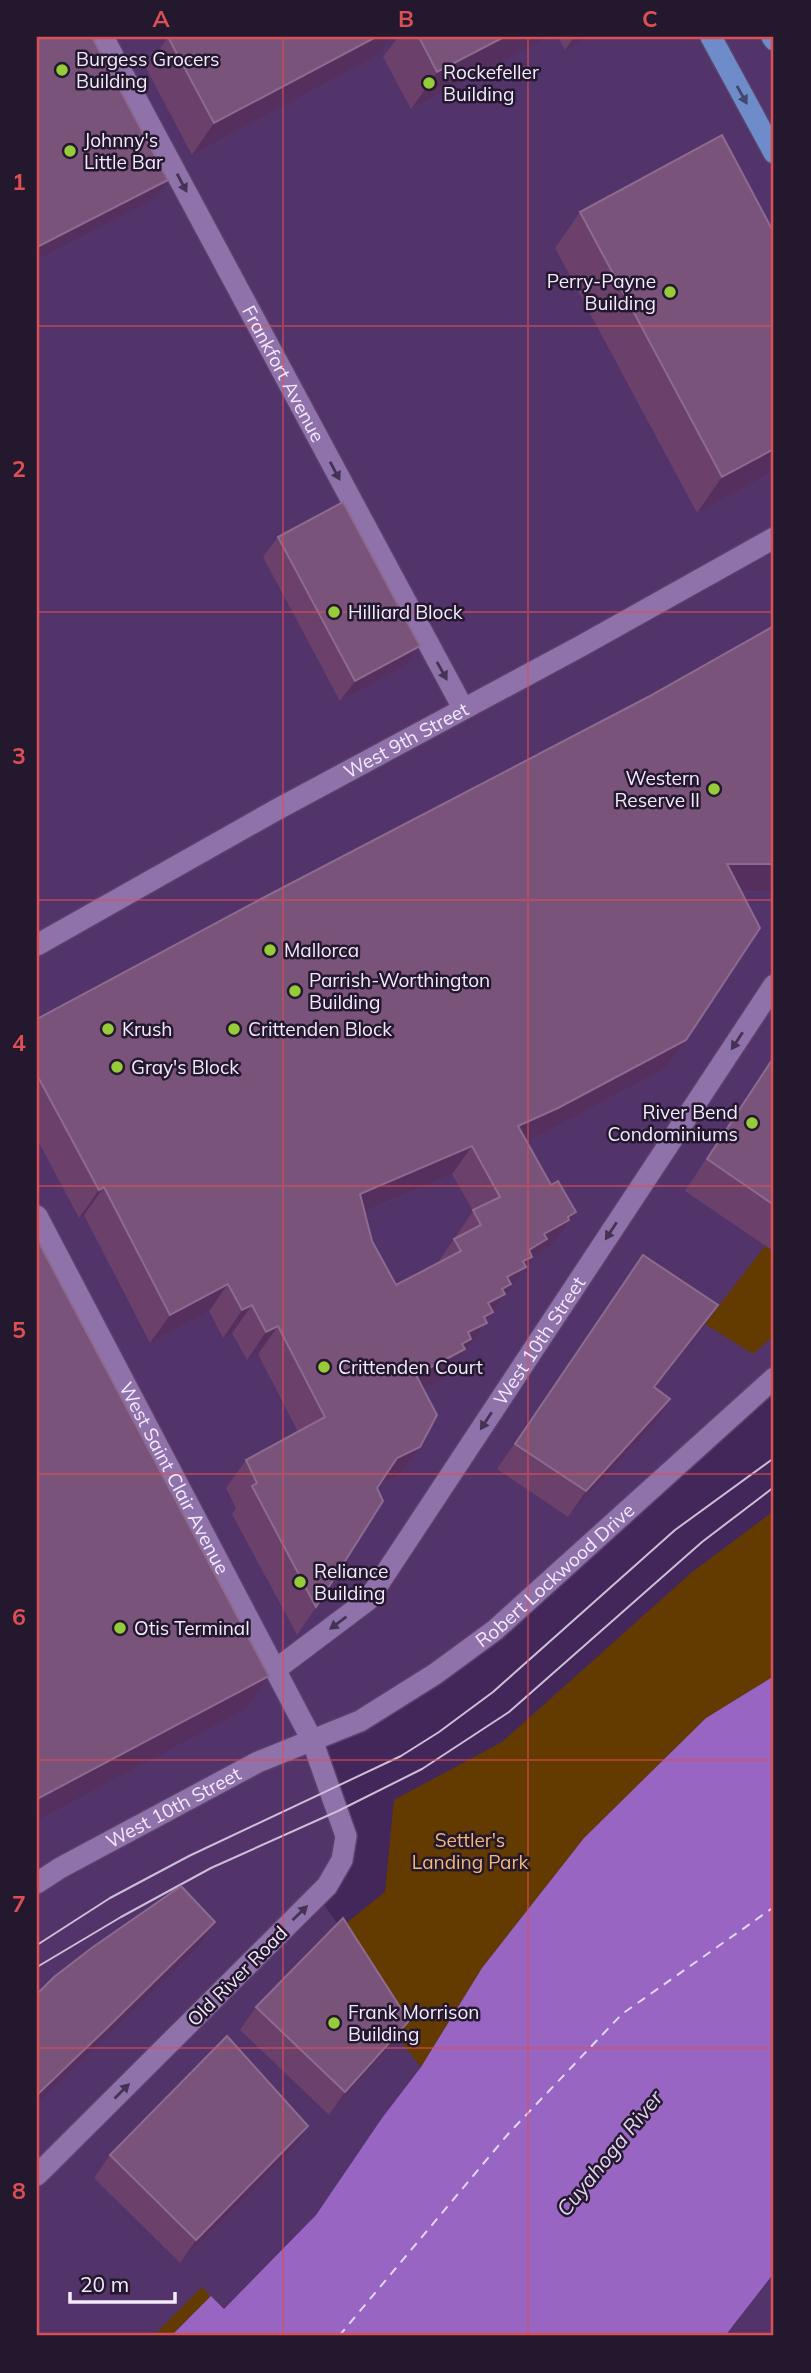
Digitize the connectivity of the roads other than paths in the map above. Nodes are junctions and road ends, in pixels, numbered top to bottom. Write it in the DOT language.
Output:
graph roads {
  1 [pos="103,37"];
  2 [pos="711,37"];
  3 [pos="774,153"];
  4 [pos="774,538"];
  5 [pos="463,708"];
  6 [pos="37,945"];
  7 [pos="774,985"];
  8 [pos="37,1216"];
  9 [pos="774,1378"];
  10 [pos="275,1670"];
  11 [pos="312,1740"];
  12 [pos="37,1883"];
  13 [pos="37,2175"];
  1 -- 5 [label="street, Frankfort Avenue, one-way"];
  2 -- 3 [label="main road, one-way"];
  4 -- 5 [label="street, West 9th Street"];
  5 -- 6 [label="street, West 9th Street"];
  7 -- 10 [label="street, West 10th Street, one-way"];
  8 -- 10 [label="street, West Saint Clair Avenue"];
  9 -- 11 [label="street, Robert Lockwood Drive"];
  10 -- 11 [label="street, West Saint Clair Avenue"];
  11 -- 12 [label="street, West 10th Street"];
  13 -- 11 [label="street, Old River Road, one-way"];
}
